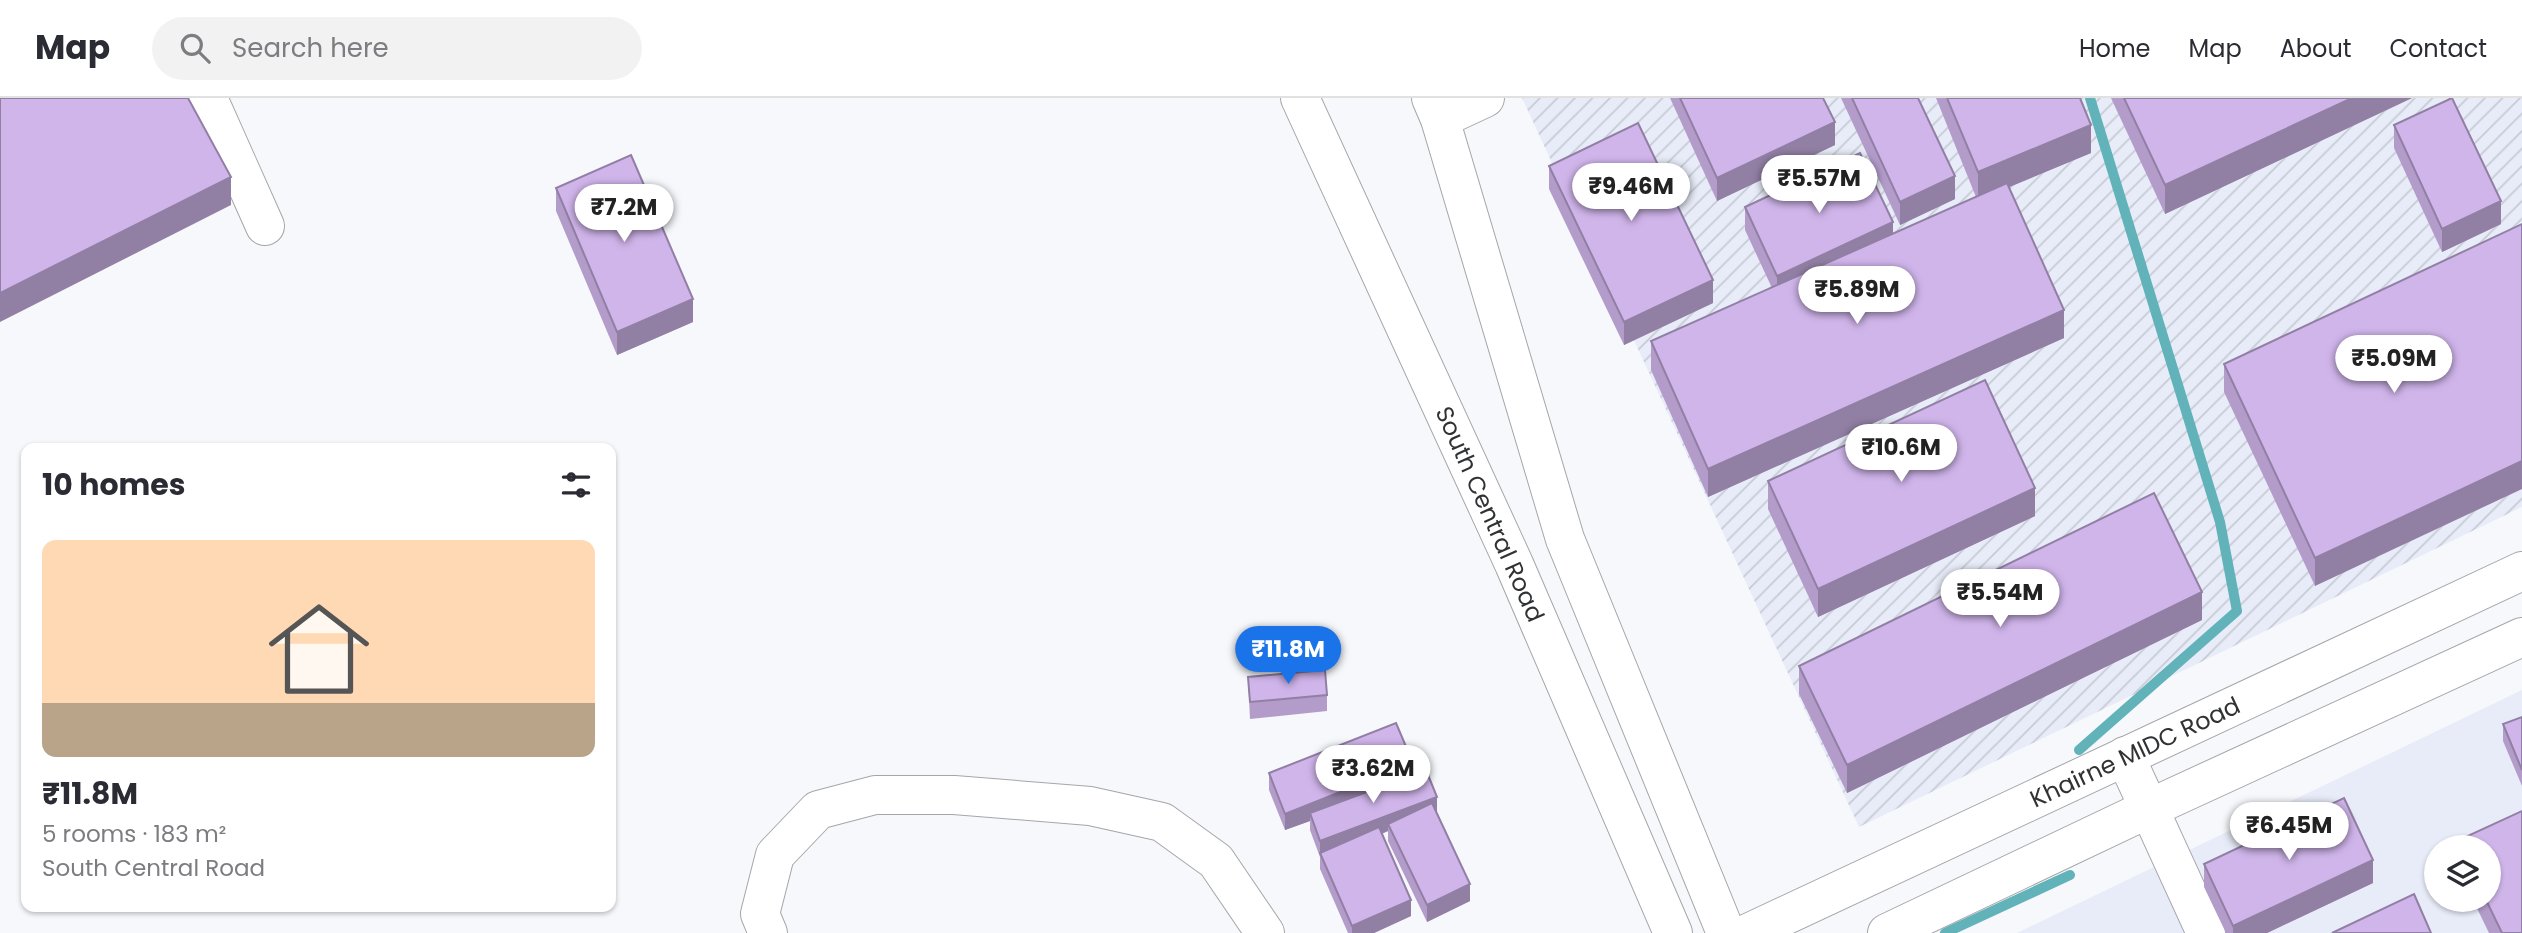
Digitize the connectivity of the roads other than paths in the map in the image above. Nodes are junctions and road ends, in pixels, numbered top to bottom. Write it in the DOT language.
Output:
graph roads {
  1 [pos="208,98"];
  2 [pos="1300,98"];
  3 [pos="1485,98"];
  4 [pos="1435,108"];
  5 [pos="265,226"];
  6 [pos="2522,571"];
  7 [pos="2522,638"];
  8 [pos="2125,756"];
  9 [pos="2150,808"];
  10 [pos="768,933"];
  11 [pos="1265,933"];
  12 [pos="1673,933"];
  13 [pos="1726,933"];
  14 [pos="1748,933"];
  15 [pos="1887,933"];
  16 [pos="2206,933"];
  1 -- 5 [label="main road"];
  2 -- 12 [label="main road, South Central Road"];
  3 -- 4 [label="main road"];
  4 -- 13 [label="main road"];
  6 -- 8 [label="main road, Khairne MIDC Road"];
  7 -- 9 [label="main road"];
  8 -- 9 [label="main road"];
  8 -- 14 [label="main road, Khairne MIDC Road"];
  9 -- 15 [label="main road"];
  9 -- 16 [label="main road"];
  10 -- 11 [label="main road"];
}
